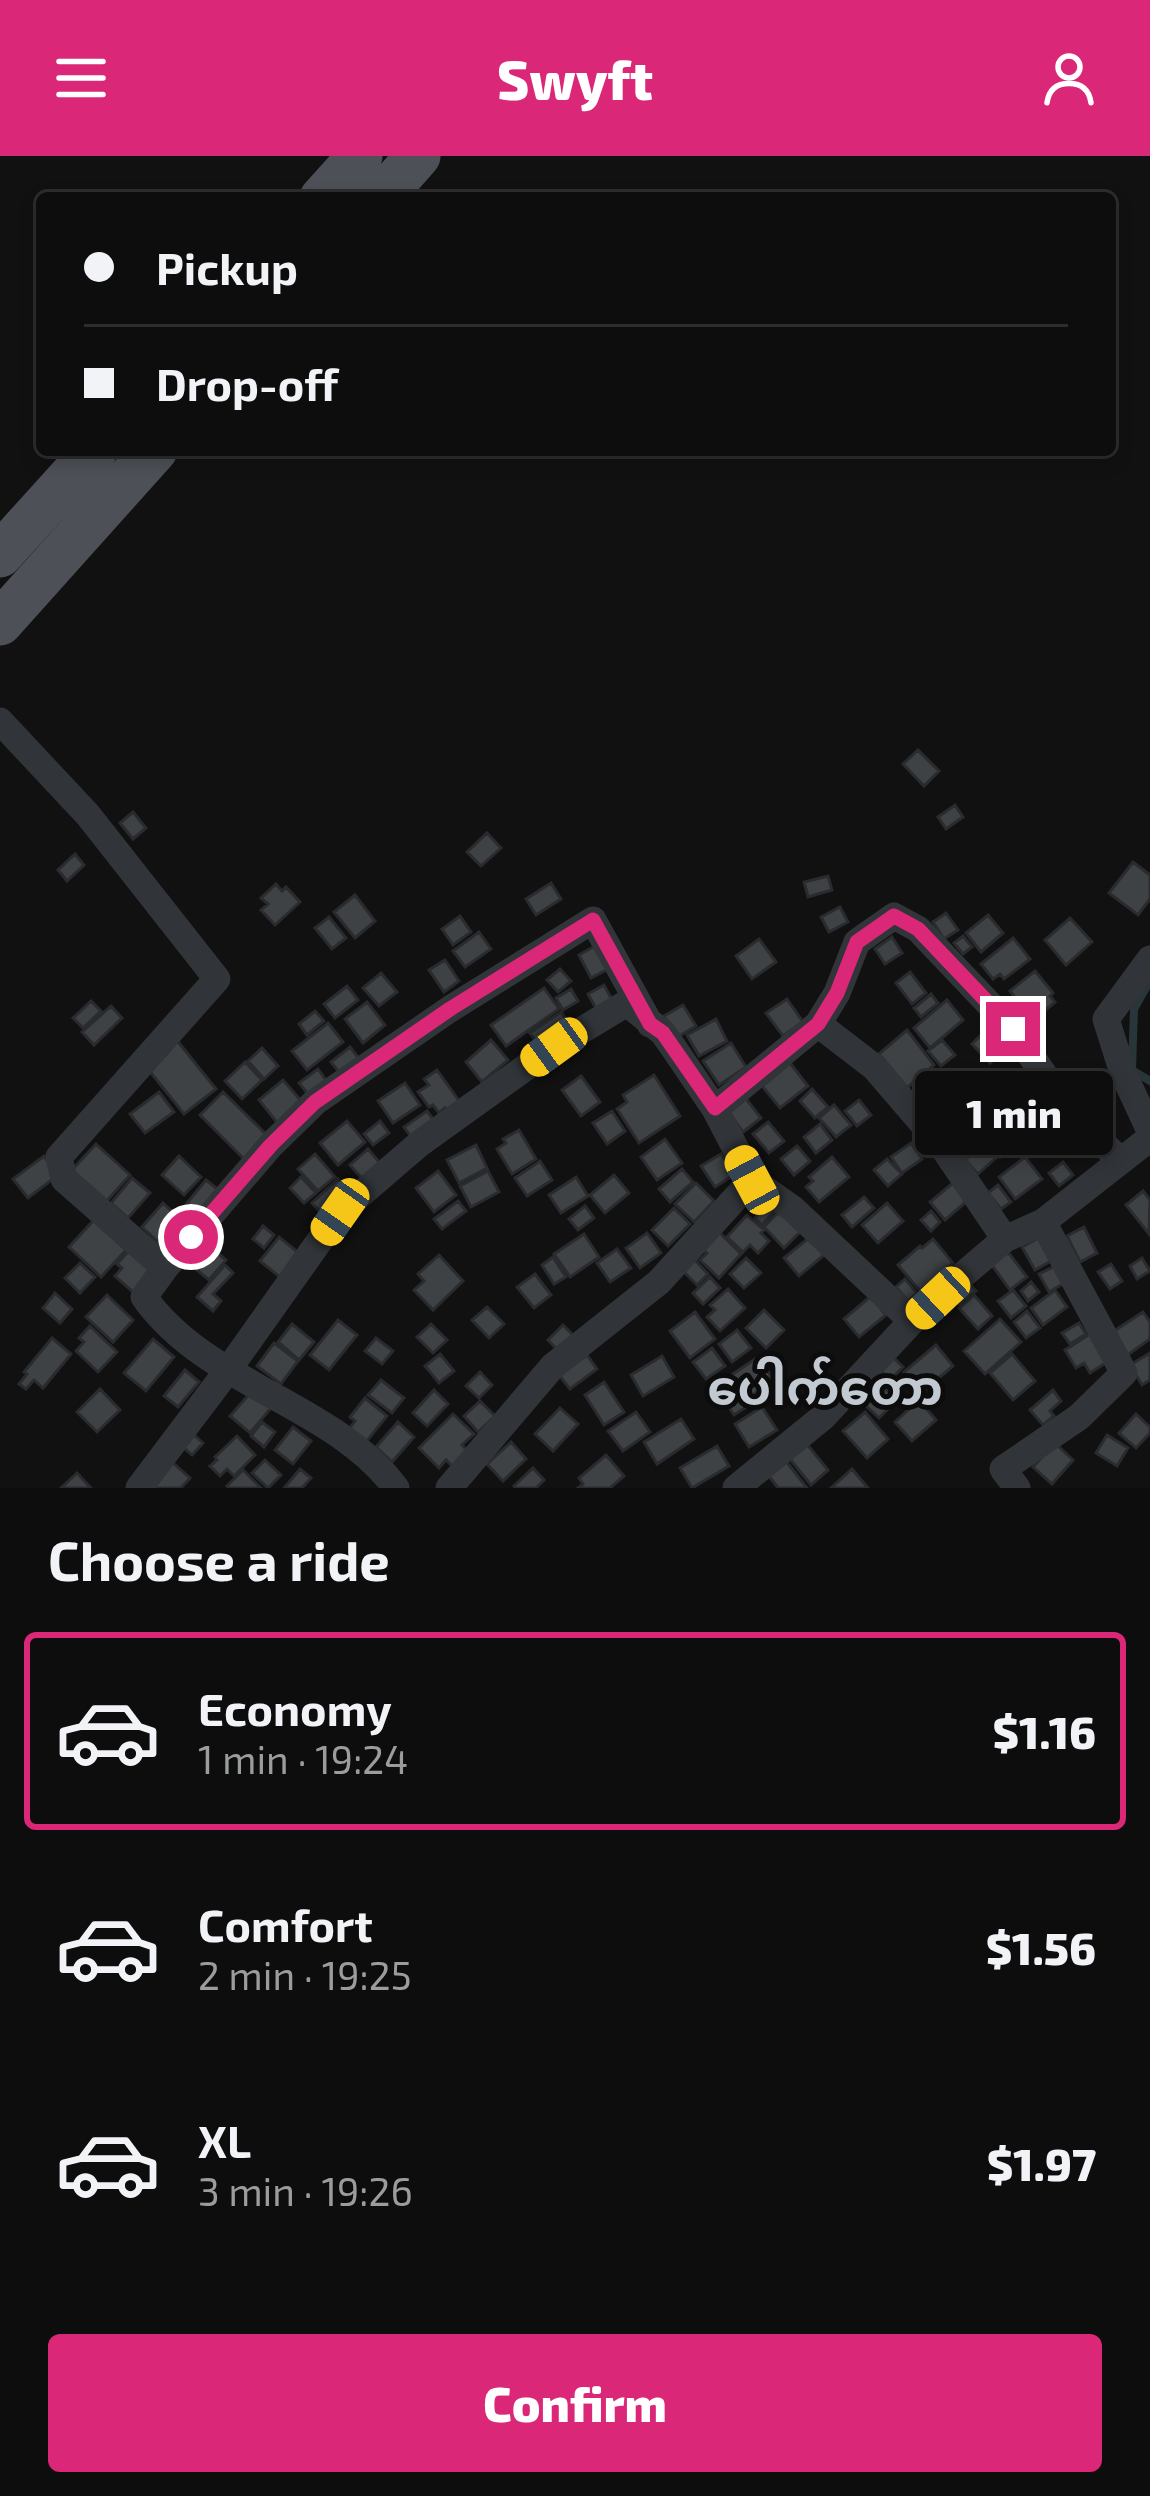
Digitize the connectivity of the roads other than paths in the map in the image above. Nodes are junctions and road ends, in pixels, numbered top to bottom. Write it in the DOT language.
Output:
graph roads {
  1 [pos="360,156"];
  2 [pos="418,156"];
  3 [pos="327,192"];
  4 [pos="386,192"];
  5 [pos="90,456"];
  6 [pos="150,456"];
  7 [pos="0,556"];
  8 [pos="0,622"];
  9 [pos="0,721"];
  10 [pos="1150,958"];
  11 [pos="650,1024"];
  12 [pos="818,1024"];
  13 [pos="715,1108"];
  14 [pos="1150,1134"];
  15 [pos="1120,1160"];
  16 [pos="752,1180"];
  17 [pos="1043,1222"];
  18 [pos="1006,1240"];
  19 [pos="165,1268"];
  20 [pos="912,1321"];
  21 [pos="229,1370"];
  22 [pos="139,1488"];
  23 [pos="396,1488"];
  24 [pos="449,1488"];
  25 [pos="736,1488"];
  26 [pos="1017,1488"];
  1 -- 3 [label="main road"];
  2 -- 4 [label="main road"];
  5 -- 7 [label="main road"];
  6 -- 8 [label="main road"];
  9 -- 19 [label="street"];
  10 -- 14 [label="street"];
  11 -- 13 [label="street"];
  11 -- 19 [label="street"];
  11 -- 21 [label="street"];
  12 -- 13 [label="street"];
  12 -- 15 [label="street"];
  12 -- 18 [label="street"];
  13 -- 16 [label="street"];
  14 -- 15 [label="street"];
  15 -- 17 [label="street"];
  16 -- 20 [label="street"];
  16 -- 24 [label="street"];
  17 -- 18 [label="street"];
  17 -- 26 [label="street"];
  18 -- 20 [label="street"];
  19 -- 21 [label="street"];
  20 -- 25 [label="street"];
  21 -- 22 [label="street"];
  21 -- 23 [label="street"];
}
